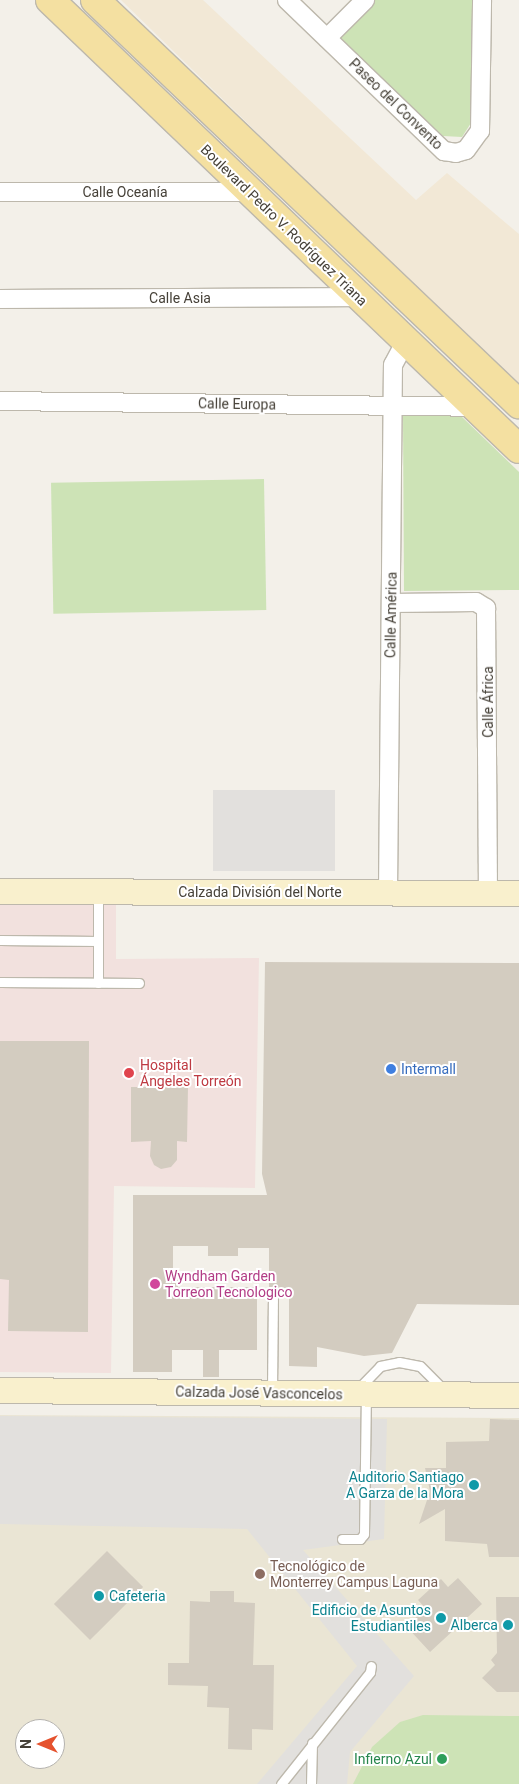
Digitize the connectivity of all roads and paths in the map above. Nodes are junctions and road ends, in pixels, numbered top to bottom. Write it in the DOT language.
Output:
graph roads {
  1 [pos="50,0"];
  2 [pos="96,0"];
  3 [pos="287,0"];
  4 [pos="365,0"];
  5 [pos="482,0"];
  6 [pos="124,27"];
  7 [pos="327,38"];
  8 [pos="102,50"];
  9 [pos="0,192"];
  10 [pos="250,192"];
  11 [pos="319,215"];
  12 [pos="360,297"];
  13 [pos="0,299"];
  14 [pos="406,341"];
  15 [pos="0,401"];
  16 [pos="519,404"];
  17 [pos="392,406"];
  18 [pos="475,407"];
  19 [pos="519,449"];
  20 [pos="391,603"];
  21 [pos="0,891"];
  22 [pos="98,891"];
  23 [pos="388,892"];
  24 [pos="488,892"];
  25 [pos="519,892"];
  26 [pos="0,940"];
  27 [pos="98,941"];
  28 [pos="0,982"];
  29 [pos="98,983"];
  30 [pos="139,983"];
  31 [pos="273,1293"];
  32 [pos="0,1390"];
  33 [pos="272,1393"];
  34 [pos="360,1394"];
  35 [pos="519,1395"];
  36 [pos="342,1539"];
  37 [pos="371,1666"];
  38 [pos="312,1743"];
  39 [pos="281,1784"];
  40 [pos="312,1784"];
  1 -- 8 [label="main road, Boulevard Pedro V. Rodríguez Triana"];
  2 -- 6 [label="main road"];
  3 -- 7 [label="street, Paseo del Convento"];
  4 -- 7 [label="street"];
  5 -- 7 [label="street, Paseo del Convento"];
  6 -- 8 [label="main road"];
  6 -- 11 [label="main road"];
  8 -- 10 [label="main road, Boulevard Pedro V. Rodríguez Triana"];
  9 -- 10 [label="street, Calle Oceanía"];
  10 -- 11 [label="main road"];
  10 -- 12 [label="main road, Boulevard Pedro V. Rodríguez Triana"];
  11 -- 16 [label="main road"];
  12 -- 13 [label="street, Calle Asia"];
  12 -- 14 [label="main road, Boulevard Pedro V. Rodríguez Triana"];
  14 -- 17 [label="street, Calle América"];
  14 -- 18 [label="main road, Boulevard Pedro V. Rodríguez Triana"];
  15 -- 17 [label="street, Calle Europa"];
  17 -- 18 [label="street, Calle Europa"];
  17 -- 20 [label="street, Calle América"];
  18 -- 19 [label="main road, Boulevard Pedro V. Rodríguez Triana"];
  20 -- 23 [label="street, Calle América"];
  20 -- 24 [label="street, Calle África"];
  21 -- 22 [label="main road, Calzada División del Norte"];
  22 -- 23 [label="main road, Calzada División del Norte"];
  22 -- 27 [label="lane"];
  23 -- 24 [label="main road, Calzada División del Norte"];
  24 -- 25 [label="main road, Calzada División del Norte"];
  26 -- 27 [label="lane"];
  27 -- 29 [label="lane"];
  28 -- 29 [label="lane"];
  29 -- 30 [label="lane"];
  31 -- 33 [label="lane"];
  32 -- 33 [label="main road, Calzada José Vasconcelos"];
  33 -- 34 [label="main road, Calzada José Vasconcelos"];
  34 -- 35 [label="main road, Calzada José Vasconcelos"];
  34 -- 36 [label="lane"];
  37 -- 38 [label="lane"];
  38 -- 39 [label="lane"];
  38 -- 40 [label="lane"];
}
